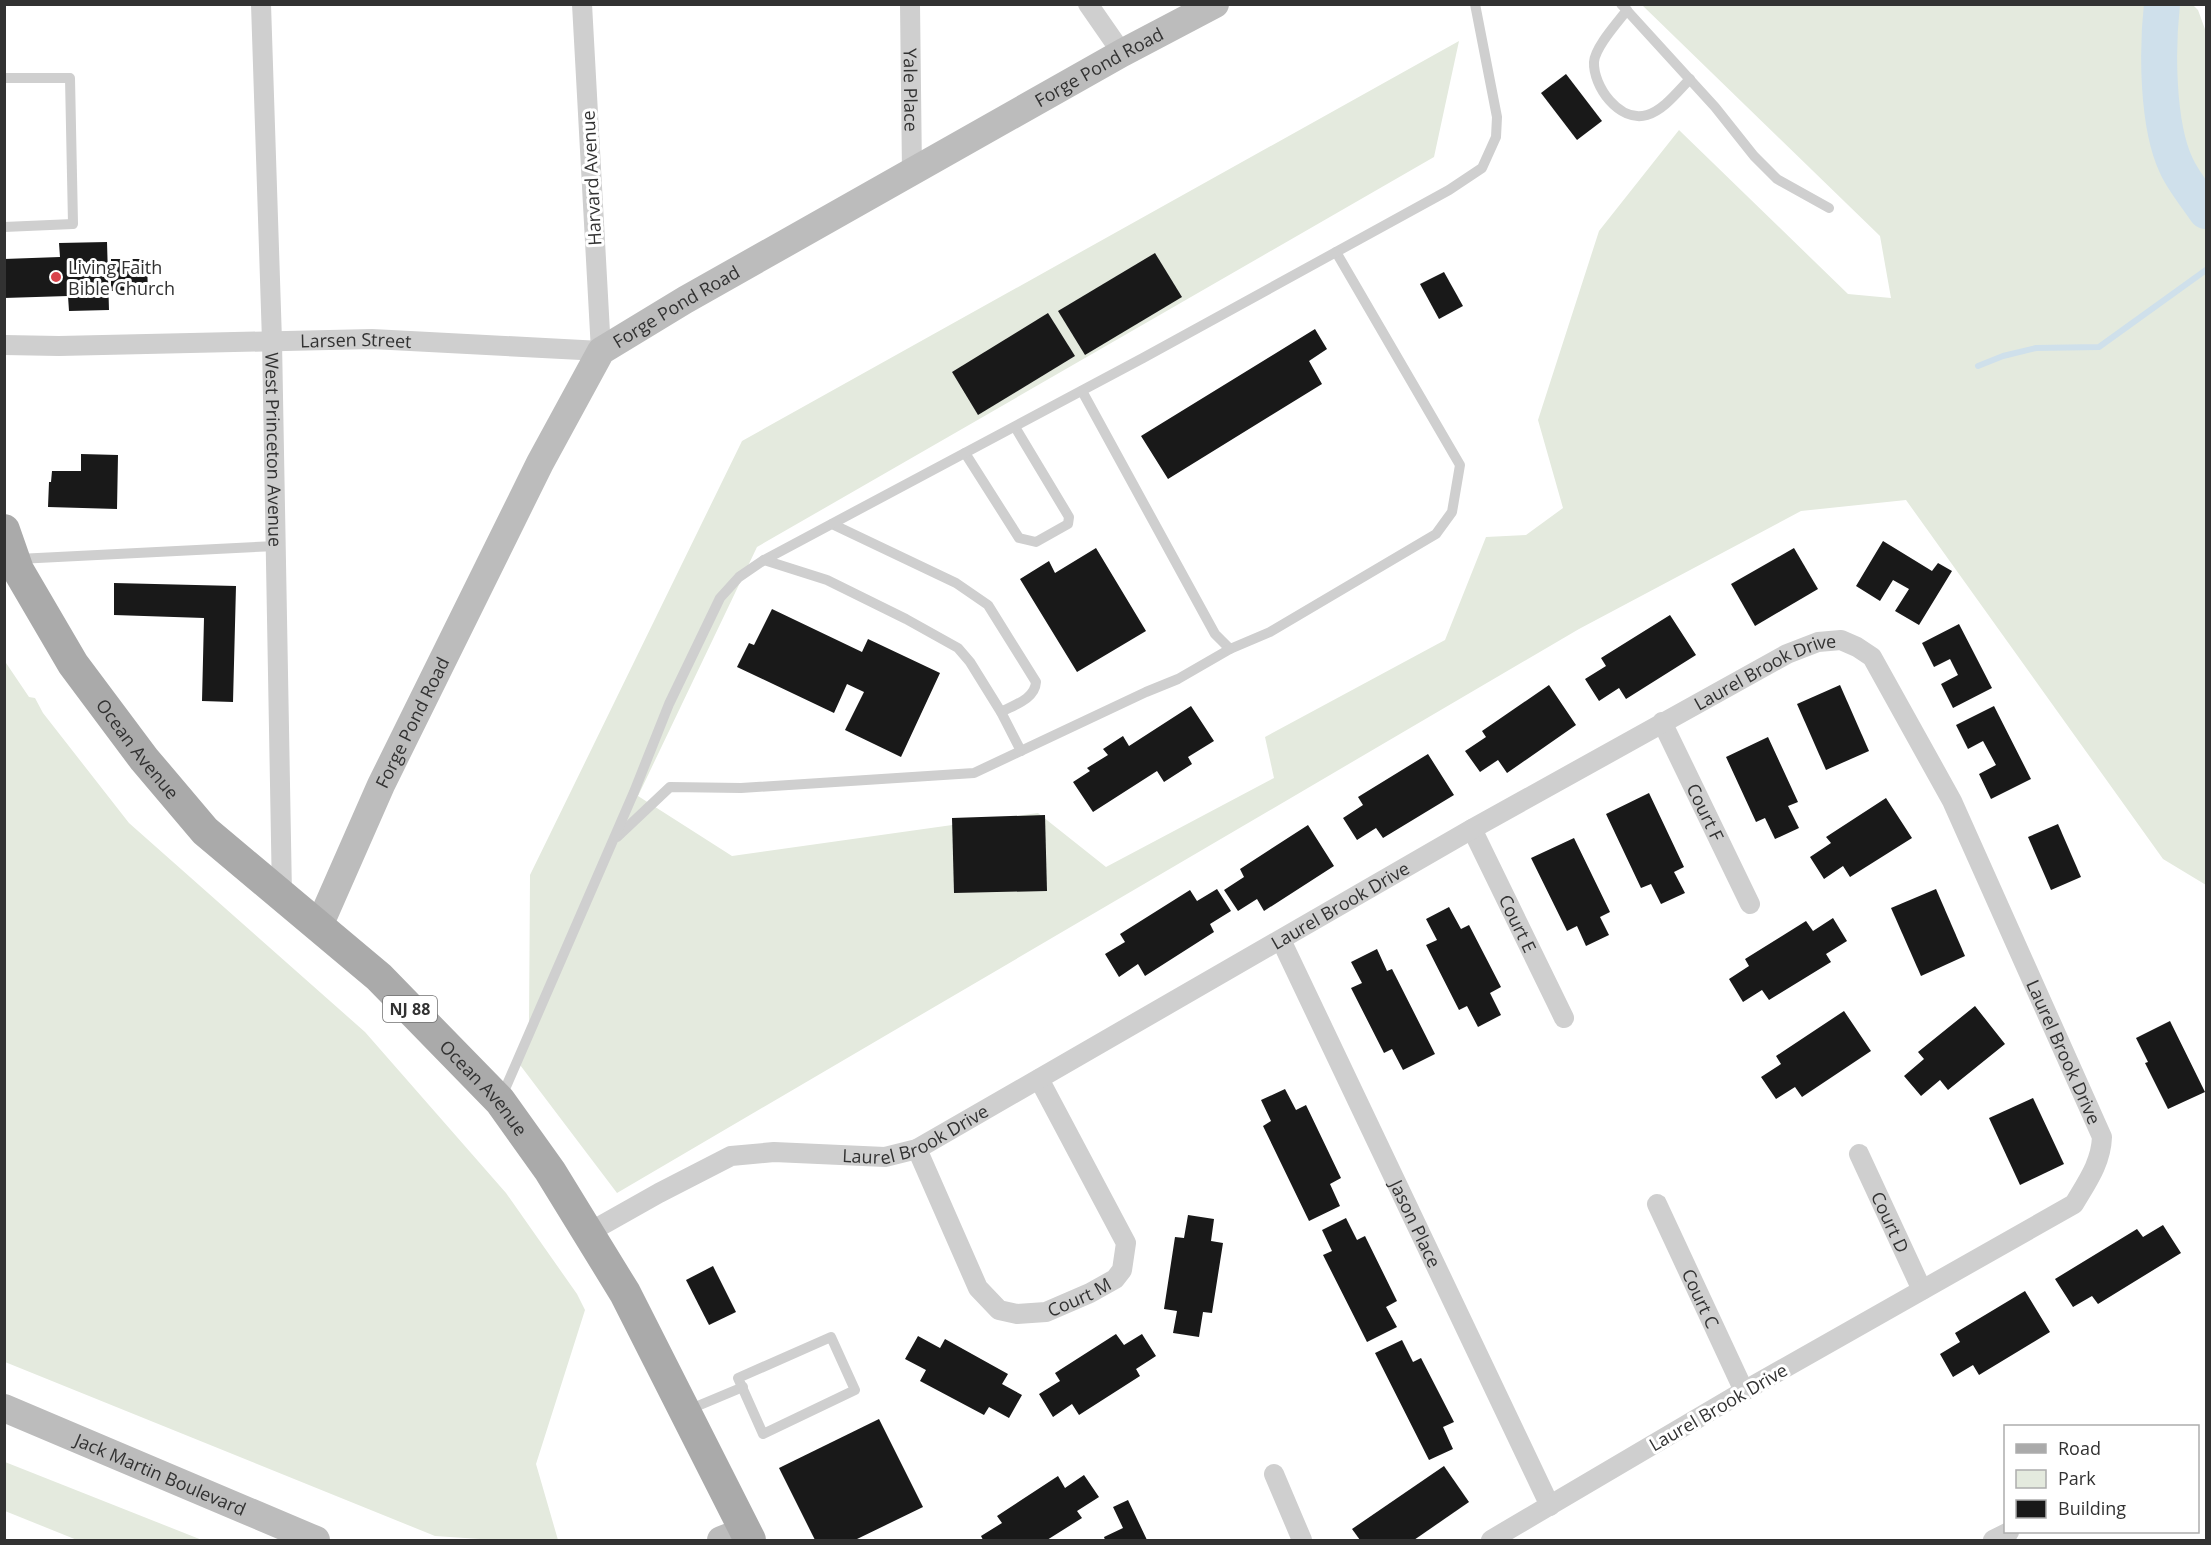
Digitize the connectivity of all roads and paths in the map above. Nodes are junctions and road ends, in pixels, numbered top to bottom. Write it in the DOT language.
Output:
graph roads {
  1 [pos="261,4"];
  2 [pos="582,4"];
  3 [pos="910,4"];
  4 [pos="1088,4"];
  5 [pos="1215,4"];
  6 [pos="1475,4"];
  7 [pos="1624,7"];
  8 [pos="1122,53"];
  9 [pos="4,78"];
  10 [pos="1690,79"];
  11 [pos="912,173"];
  12 [pos="1829,208"];
  13 [pos="4,227"];
  14 [pos="1336,252"];
  15 [pos="272,341"];
  16 [pos="4,345"];
  17 [pos="601,351"];
  18 [pos="1082,391"];
  19 [pos="1015,427"];
  20 [pos="965,453"];
  21 [pos="832,524"];
  22 [pos="9,545"];
  23 [pos="276,546"];
  24 [pos="764,560"];
  25 [pos="1230,649"];
  26 [pos="1001,712"];
  27 [pos="1662,722"];
  28 [pos="1021,751"];
  29 [pos="1472,829"];
  30 [pos="612,842"];
  31 [pos="282,895"];
  32 [pos="1750,904"];
  33 [pos="319,926"];
  34 [pos="1281,940"];
  35 [pos="1564,1018"];
  36 [pos="1039,1079"];
  37 [pos="500,1101"];
  38 [pos="917,1149"];
  39 [pos="1859,1154"];
  40 [pos="1657,1204"];
  41 [pos="588,1233"];
  42 [pos="1922,1290"];
  43 [pos="742,1388"];
  44 [pos="1744,1391"];
  45 [pos="4,1408"];
  46 [pos="685,1412"];
  47 [pos="1274,1474"];
  48 [pos="1550,1506"];
  49 [pos="2007,1533"];
  50 [pos="739,1537"];
  51 [pos="316,1540"];
  52 [pos="1302,1540"];
  53 [pos="1491,1540"];
  54 [pos="1993,1540"];
  1 -- 15 [label="street, West Princeton Avenue"];
  2 -- 17 [label="street, Harvard Avenue"];
  3 -- 11 [label="street, Yale Place"];
  4 -- 8 [label="street"];
  5 -- 8 [label="street, Forge Pond Road"];
  6 -- 14 [label="lane"];
  7 -- 10 [label="lane"];
  7 -- 10 [label="lane"];
  8 -- 11 [label="street, Forge Pond Road"];
  9 -- 13 [label="lane"];
  10 -- 12 [label="lane"];
  11 -- 17 [label="street, Forge Pond Road"];
  14 -- 18 [label="lane"];
  14 -- 25 [label="lane"];
  15 -- 16 [label="street, Larsen Street"];
  15 -- 17 [label="street, Larsen Street"];
  15 -- 23 [label="street, West Princeton Avenue"];
  17 -- 33 [label="street, Forge Pond Road"];
  18 -- 19 [label="lane"];
  18 -- 25 [label="lane"];
  19 -- 20 [label="lane"];
  19 -- 20 [label="lane"];
  20 -- 21 [label="lane"];
  21 -- 24 [label="lane"];
  21 -- 26 [label="lane"];
  22 -- 23 [label="lane"];
  22 -- 31 [label="main road, Ocean Avenue / NJ 88"];
  23 -- 31 [label="street, West Princeton Avenue"];
  24 -- 26 [label="lane"];
  24 -- 30 [label="lane"];
  25 -- 28 [label="lane"];
  26 -- 28 [label="lane"];
  27 -- 29 [label="street, Laurel Brook Drive"];
  27 -- 32 [label="street, Court F"];
  27 -- 42 [label="street, Laurel Brook Drive"];
  28 -- 30 [label="lane"];
  29 -- 34 [label="street, Laurel Brook Drive"];
  29 -- 35 [label="street, Court E"];
  30 -- 37 [label="lane"];
  31 -- 33 [label="main road, Ocean Avenue / NJ 88"];
  33 -- 37 [label="main road, Ocean Avenue / NJ 88"];
  34 -- 36 [label="street, Laurel Brook Drive"];
  34 -- 48 [label="street, Jason Place"];
  36 -- 38 [label="street, Laurel Brook Drive"];
  36 -- 38 [label="street, Court M"];
  37 -- 41 [label="main road, Ocean Avenue / NJ 88"];
  38 -- 41 [label="street, Laurel Brook Drive"];
  39 -- 42 [label="street, Court D"];
  40 -- 44 [label="street, Court C"];
  41 -- 46 [label="main road, Ocean Avenue / NJ 88"];
  42 -- 44 [label="street, Laurel Brook Drive"];
  43 -- 43 [label="lane"];
  43 -- 46 [label="lane"];
  44 -- 48 [label="street, Laurel Brook Drive"];
  45 -- 51 [label="street, Jack Martin Boulevard"];
  46 -- 50 [label="main road, Ocean Avenue / NJ 88"];
  47 -- 52 [label="street"];
  48 -- 53 [label="street, Laurel Brook Drive"];
  49 -- 54 [label="street"];
}
